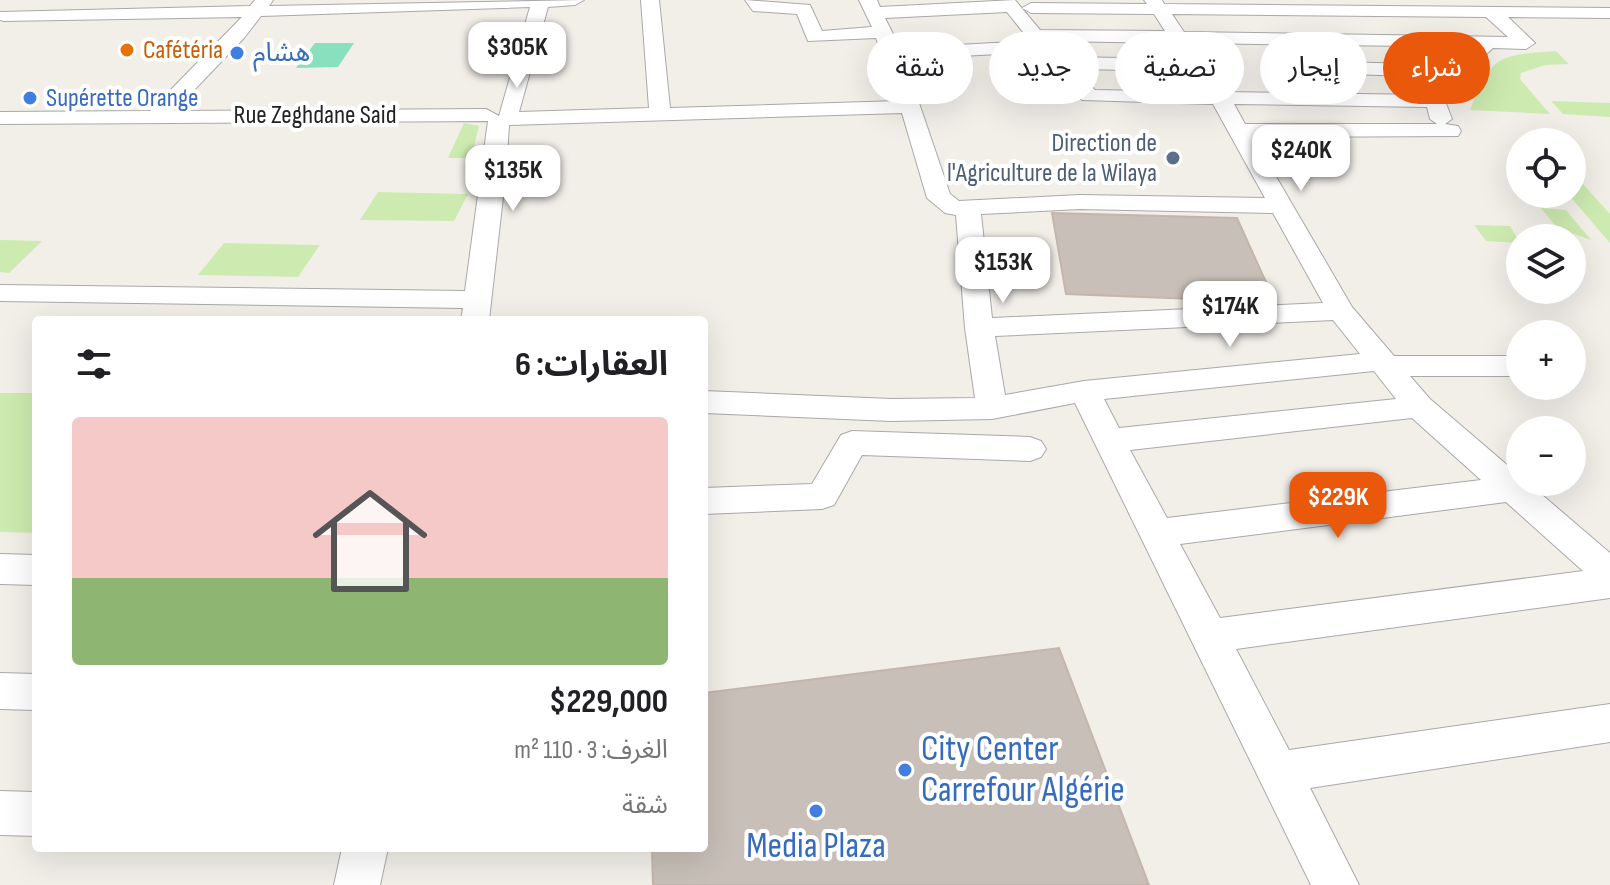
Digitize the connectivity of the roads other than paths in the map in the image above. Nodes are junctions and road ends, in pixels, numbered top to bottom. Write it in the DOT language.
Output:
graph roads {
  1 [pos="455,0"];
  2 [pos="575,0"];
  3 [pos="650,0"];
  4 [pos="754,0"];
  5 [pos="1437,0"];
  6 [pos="1530,0"];
  7 [pos="532,2"];
  8 [pos="413,3"];
  9 [pos="1016,5"];
  10 [pos="1156,5"];
  11 [pos="1326,5"];
  12 [pos="260,6"];
  13 [pos="4,11"];
  14 [pos="1455,12"];
  15 [pos="1491,12"];
  16 [pos="1545,12"];
  17 [pos="1608,14"];
  18 [pos="876,15"];
  19 [pos="1034,32"];
  20 [pos="1175,32"];
  21 [pos="1244,37"];
  22 [pos="1383,40"];
  23 [pos="1490,42"];
  24 [pos="1244,98"];
  25 [pos="1383,100"];
  26 [pos="910,104"];
  27 [pos="1223,104"];
  28 [pos="1436,104"];
  29 [pos="911,107"];
  30 [pos="660,114"];
  31 [pos="158,115"];
  32 [pos="499,116"];
  33 [pos="0,118"];
  34 [pos="1238,130"];
  35 [pos="1281,206"];
  36 [pos="968,208"];
  37 [pos="0,293"];
  38 [pos="477,310"];
  39 [pos="1341,311"];
  40 [pos="979,328"];
  41 [pos="1384,364"];
  42 [pos="1506,366"];
  43 [pos="1084,391"];
  44 [pos="708,402"];
  45 [pos="1419,407"];
  46 [pos="992,408"];
  47 [pos="1109,441"];
  48 [pos="1030,449"];
  49 [pos="1506,484"];
  50 [pos="1506,490"];
  51 [pos="1520,496"];
  52 [pos="708,501"];
  53 [pos="1156,533"];
  54 [pos="0,569"];
  55 [pos="32,570"];
  56 [pos="1610,574"];
  57 [pos="1610,583"];
  58 [pos="1209,636"];
  59 [pos="0,691"];
  60 [pos="32,692"];
  61 [pos="1610,723"];
  62 [pos="1278,772"];
  63 [pos="0,813"];
  64 [pos="32,814"];
  65 [pos="364,852"];
  66 [pos="357,885"];
  67 [pos="1336,885"];
  1 -- 8 [label="street"];
  2 -- 7 [label="street"];
  3 -- 30 [label="street"];
  4 -- 18 [label="street"];
  5 -- 14 [label="street"];
  6 -- 16 [label="street"];
  7 -- 8 [label="street"];
  7 -- 32 [label="street"];
  8 -- 12 [label="street"];
  9 -- 10 [label="street"];
  9 -- 18 [label="street"];
  9 -- 19 [label="street"];
  10 -- 11 [label="street"];
  10 -- 20 [label="street"];
  11 -- 14 [label="street"];
  12 -- 13 [label="street"];
  12 -- 31 [label="street"];
  14 -- 15 [label="street"];
  15 -- 16 [label="street"];
  15 -- 23 [label="street"];
  16 -- 17 [label="street"];
  21 -- 22 [label="street"];
  24 -- 25 [label="street"];
  26 -- 29 [label="street"];
  27 -- 34 [label="street"];
  28 -- 34 [label="street"];
  29 -- 30 [label="street, Rue Zeghdane Said"];
  29 -- 36 [label="street"];
  30 -- 32 [label="street, Rue Zeghdane Said"];
  31 -- 32 [label="street, Rue Zeghdane Said"];
  31 -- 33 [label="street, Rue Zeghdane Said"];
  32 -- 38 [label="street"];
  34 -- 35 [label="street"];
  35 -- 36 [label="street"];
  35 -- 39 [label="street"];
  36 -- 40 [label="street"];
  37 -- 38 [label="street"];
  39 -- 40 [label="street"];
  39 -- 41 [label="street"];
  40 -- 46 [label="street"];
  41 -- 42 [label="street"];
  41 -- 43 [label="street"];
  41 -- 45 [label="street"];
  43 -- 46 [label="street"];
  43 -- 47 [label="street"];
  44 -- 46 [label="street"];
  45 -- 47 [label="street"];
  45 -- 49 [label="street"];
  47 -- 53 [label="street"];
  48 -- 52 [label="street"];
  50 -- 53 [label="street"];
  51 -- 56 [label="street"];
  53 -- 58 [label="street"];
  54 -- 55 [label="street"];
  57 -- 58 [label="street"];
  58 -- 62 [label="street"];
  59 -- 60 [label="street"];
  61 -- 62 [label="street"];
  62 -- 67 [label="street"];
  63 -- 64 [label="street"];
  65 -- 66 [label="street"];
}
